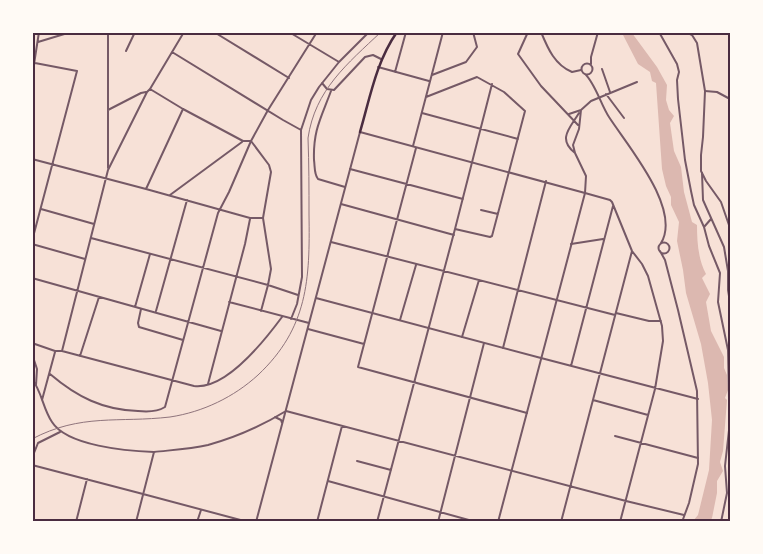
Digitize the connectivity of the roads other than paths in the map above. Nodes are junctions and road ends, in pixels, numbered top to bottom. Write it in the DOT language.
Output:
graph roads {
  1 [pos="39,32"];
  2 [pos="71,32"];
  3 [pos="108,32"];
  4 [pos="131,32"];
  5 [pos="184,32"];
  6 [pos="214,32"];
  7 [pos="290,32"];
  8 [pos="317,32"];
  9 [pos="369,32"];
  10 [pos="397,32"];
  11 [pos="443,32"];
  12 [pos="474,32"];
  13 [pos="528,32"];
  14 [pos="541,32"];
  15 [pos="598,32"];
  16 [pos="659,32"];
  17 [pos="686,32"];
  18 [pos="135,33"];
  19 [pos="406,33"];
  20 [pos="38,42"];
  21 [pos="310,45"];
  22 [pos="126,51"];
  23 [pos="172,52"];
  24 [pos="34,56"];
  25 [pos="591,57"];
  26 [pos="381,59"];
  27 [pos="339,62"];
  28 [pos="35,63"];
  29 [pos="585,63"];
  30 [pos="592,66"];
  31 [pos="378,67"];
  32 [pos="602,69"];
  33 [pos="581,70"];
  34 [pos="592,71"];
  35 [pos="395,72"];
  36 [pos="585,74"];
  37 [pos="432,76"];
  38 [pos="32,77"];
  39 [pos="289,78"];
  40 [pos="591,80"];
  41 [pos="430,81"];
  42 [pos="636,82"];
  43 [pos="322,83"];
  44 [pos="492,84"];
  45 [pos="150,90"];
  46 [pos="331,91"];
  47 [pos="705,91"];
  48 [pos="146,92"];
  49 [pos="610,92"];
  50 [pos="606,94"];
  51 [pos="426,97"];
  52 [pos="598,97"];
  53 [pos="730,99"];
  54 [pos="183,109"];
  55 [pos="108,110"];
  56 [pos="268,110"];
  57 [pos="582,110"];
  58 [pos="422,114"];
  59 [pos="568,114"];
  60 [pos="624,118"];
  61 [pos="574,121"];
  62 [pos="580,126"];
  63 [pos="480,129"];
  64 [pos="301,130"];
  65 [pos="360,132"];
  66 [pos="518,139"];
  67 [pos="243,141"];
  68 [pos="251,141"];
  69 [pos="414,147"];
  70 [pos="575,153"];
  71 [pos="32,159"];
  72 [pos="471,162"];
  73 [pos="53,165"];
  74 [pos="350,169"];
  75 [pos="108,170"];
  76 [pos="702,171"];
  77 [pos="509,172"];
  78 [pos="106,179"];
  79 [pos="546,182"];
  80 [pos="406,184"];
  81 [pos="345,187"];
  82 [pos="146,189"];
  83 [pos="585,193"];
  84 [pos="170,195"];
  85 [pos="463,199"];
  86 [pos="187,200"];
  87 [pos="341,204"];
  88 [pos="613,205"];
  89 [pos="219,209"];
  90 [pos="41,210"];
  91 [pos="482,210"];
  92 [pos="498,214"];
  93 [pos="250,218"];
  94 [pos="263,218"];
  95 [pos="711,218"];
  96 [pos="397,219"];
  97 [pos="32,224"];
  98 [pos="94,224"];
  99 [pos="36,226"];
  100 [pos="704,227"];
  101 [pos="730,228"];
  102 [pos="455,229"];
  103 [pos="454,235"];
  104 [pos="664,237"];
  105 [pos="91,238"];
  106 [pos="604,238"];
  107 [pos="331,242"];
  108 [pos="32,243"];
  109 [pos="668,243"];
  110 [pos="571,244"];
  111 [pos="661,244"];
  112 [pos="632,251"];
  113 [pos="660,251"];
  114 [pos="668,252"];
  115 [pos="150,254"];
  116 [pos="387,257"];
  117 [pos="85,259"];
  118 [pos="170,259"];
  119 [pos="665,260"];
  120 [pos="416,264"];
  121 [pos="203,268"];
  122 [pos="443,272"];
  123 [pos="236,277"];
  124 [pos="32,278"];
  125 [pos="479,280"];
  126 [pos="268,285"];
  127 [pos="518,290"];
  128 [pos="77,291"];
  129 [pos="299,295"];
  130 [pos="98,297"];
  131 [pos="316,298"];
  132 [pos="556,301"];
  133 [pos="229,302"];
  134 [pos="730,302"];
  135 [pos="135,307"];
  136 [pos="142,308"];
  137 [pos="586,308"];
  138 [pos="261,311"];
  139 [pos="156,312"];
  140 [pos="372,313"];
  141 [pos="615,314"];
  142 [pos="282,318"];
  143 [pos="291,319"];
  144 [pos="400,320"];
  145 [pos="660,321"];
  146 [pos="188,322"];
  147 [pos="309,324"];
  148 [pos="429,328"];
  149 [pos="308,329"];
  150 [pos="221,331"];
  151 [pos="462,337"];
  152 [pos="183,340"];
  153 [pos="32,343"];
  154 [pos="484,343"];
  155 [pos="364,344"];
  156 [pos="503,348"];
  157 [pos="55,351"];
  158 [pos="62,351"];
  159 [pos="32,354"];
  160 [pos="80,356"];
  161 [pos="541,358"];
  162 [pos="571,366"];
  163 [pos="50,374"];
  164 [pos="600,374"];
  165 [pos="32,379"];
  166 [pos="173,380"];
  167 [pos="414,383"];
  168 [pos="208,384"];
  169 [pos="36,385"];
  170 [pos="655,389"];
  171 [pos="470,398"];
  172 [pos="698,399"];
  173 [pos="42,400"];
  174 [pos="593,400"];
  175 [pos="286,411"];
  176 [pos="527,412"];
  177 [pos="648,415"];
  178 [pos="275,417"];
  179 [pos="282,424"];
  180 [pos="342,426"];
  181 [pos="60,432"];
  182 [pos="615,436"];
  183 [pos="399,441"];
  184 [pos="641,444"];
  185 [pos="154,452"];
  186 [pos="455,456"];
  187 [pos="32,458"];
  188 [pos="698,458"];
  189 [pos="357,461"];
  190 [pos="32,465"];
  191 [pos="391,470"];
  192 [pos="512,471"];
  193 [pos="87,479"];
  194 [pos="328,482"];
  195 [pos="571,486"];
  196 [pos="143,494"];
  197 [pos="384,497"];
  198 [pos="626,501"];
  199 [pos="201,510"];
  200 [pos="440,512"];
  201 [pos="684,515"];
  202 [pos="76,522"];
  203 [pos="136,522"];
  204 [pos="197,522"];
  205 [pos="248,522"];
  206 [pos="256,522"];
  207 [pos="317,522"];
  208 [pos="377,522"];
  209 [pos="438,522"];
  210 [pos="476,522"];
  211 [pos="498,522"];
  212 [pos="561,522"];
  213 [pos="620,522"];
  214 [pos="682,522"];
  215 [pos="721,522"];
  1 -- 20 [label="street"];
  2 -- 20 [label="street"];
  3 -- 55 [label="street"];
  4 -- 18 [label="street"];
  5 -- 23 [label="street"];
  6 -- 39 [label="street"];
  7 -- 21 [label="street"];
  8 -- 21 [label="street"];
  9 -- 27 [label="street"];
  10 -- 26 [label="main road"];
  11 -- 37 [label="street"];
  12 -- 37 [label="street"];
  13 -- 59 [label="street"];
  14 -- 33 [label="street"];
  15 -- 25 [label="street"];
  16 -- 100 [label="street"];
  17 -- 47 [label="street"];
  18 -- 22 [label="street"];
  19 -- 35 [label="street"];
  20 -- 24 [label="street"];
  21 -- 27 [label="street"];
  21 -- 39 [label="street"];
  23 -- 45 [label="street"];
  23 -- 56 [label="street"];
  24 -- 28 [label="street"];
  25 -- 29 [label="street"];
  25 -- 30 [label="street"];
  26 -- 31 [label="main road"];
  26 -- 46 [label="street"];
  27 -- 43 [label="street"];
  28 -- 38 [label="street"];
  28 -- 73 [label="street"];
  29 -- 30 [label="street"];
  29 -- 33 [label="street"];
  30 -- 34 [label="street"];
  31 -- 35 [label="street"];
  31 -- 65 [label="main road"];
  32 -- 49 [label="street"];
  33 -- 36 [label="street"];
  34 -- 36 [label="street"];
  34 -- 40 [label="street"];
  35 -- 41 [label="street"];
  36 -- 40 [label="street"];
  37 -- 41 [label="street"];
  39 -- 56 [label="street"];
  40 -- 52 [label="street"];
  41 -- 51 [label="street"];
  42 -- 49 [label="street"];
  43 -- 46 [label="street"];
  43 -- 64 [label="street"];
  44 -- 51 [label="street"];
  44 -- 63 [label="street"];
  44 -- 66 [label="street"];
  45 -- 48 [label="street"];
  45 -- 54 [label="street"];
  46 -- 81 [label="street"];
  47 -- 53 [label="street"];
  47 -- 76 [label="street"];
  48 -- 55 [label="street"];
  48 -- 75 [label="street"];
  49 -- 50 [label="street"];
  50 -- 52 [label="street"];
  50 -- 60 [label="street"];
  51 -- 58 [label="street"];
  52 -- 57 [label="street"];
  52 -- 104 [label="street"];
  54 -- 67 [label="street"];
  54 -- 82 [label="street"];
  55 -- 75 [label="street"];
  56 -- 64 [label="street"];
  56 -- 68 [label="street"];
  57 -- 59 [label="street"];
  57 -- 61 [label="street"];
  57 -- 62 [label="street"];
  58 -- 63 [label="street"];
  58 -- 69 [label="street"];
  59 -- 61 [label="street"];
  61 -- 62 [label="street"];
  61 -- 70 [label="street"];
  62 -- 70 [label="street"];
  63 -- 66 [label="street"];
  63 -- 72 [label="street"];
  64 -- 129 [label="street"];
  65 -- 69 [label="street"];
  65 -- 74 [label="street"];
  66 -- 77 [label="street"];
  67 -- 68 [label="street"];
  67 -- 84 [label="street"];
  68 -- 89 [label="street"];
  68 -- 94 [label="street"];
  69 -- 72 [label="street"];
  69 -- 80 [label="street"];
  70 -- 83 [label="street"];
  71 -- 73 [label="street"];
  72 -- 77 [label="street"];
  72 -- 85 [label="street"];
  73 -- 78 [label="street"];
  73 -- 90 [label="street"];
  74 -- 80 [label="street"];
  74 -- 81 [label="street"];
  75 -- 78 [label="street"];
  76 -- 95 [label="street"];
  76 -- 101 [label="street"];
  77 -- 79 [label="street"];
  77 -- 92 [label="street"];
  78 -- 82 [label="street"];
  78 -- 98 [label="street"];
  79 -- 83 [label="street"];
  79 -- 127 [label="street"];
  80 -- 85 [label="street"];
  80 -- 96 [label="street"];
  81 -- 87 [label="street"];
  82 -- 84 [label="street"];
  83 -- 88 [label="street"];
  83 -- 110 [label="street"];
  84 -- 86 [label="street"];
  85 -- 102 [label="street"];
  86 -- 89 [label="street"];
  86 -- 118 [label="street"];
  87 -- 96 [label="street"];
  87 -- 107 [label="street"];
  88 -- 106 [label="street"];
  88 -- 112 [label="street"];
  89 -- 93 [label="street"];
  89 -- 121 [label="street"];
  90 -- 98 [label="street"];
  90 -- 99 [label="street"];
  91 -- 92 [label="street"];
  92 -- 102 [label="street"];
  93 -- 94 [label="street"];
  93 -- 123 [label="street"];
  94 -- 126 [label="street"];
  95 -- 100 [label="street"];
  95 -- 134 [label="street"];
  96 -- 103 [label="street"];
  96 -- 116 [label="street"];
  97 -- 99 [label="street"];
  98 -- 105 [label="street"];
  99 -- 108 [label="street"];
  100 -- 215 [label="street"];
  102 -- 103 [label="street"];
  103 -- 122 [label="street"];
  104 -- 109 [label="street"];
  104 -- 111 [label="street"];
  105 -- 115 [label="street"];
  105 -- 117 [label="street"];
  106 -- 110 [label="street"];
  106 -- 137 [label="street"];
  107 -- 116 [label="street"];
  107 -- 131 [label="street"];
  108 -- 117 [label="street"];
  109 -- 111 [label="street"];
  109 -- 114 [label="street"];
  110 -- 132 [label="street"];
  111 -- 113 [label="street"];
  112 -- 141 [label="street"];
  112 -- 145 [label="street"];
  113 -- 114 [label="street"];
  113 -- 119 [label="street"];
  114 -- 119 [label="street"];
  115 -- 118 [label="street"];
  115 -- 135 [label="street"];
  116 -- 120 [label="street"];
  116 -- 140 [label="street"];
  117 -- 128 [label="street"];
  118 -- 121 [label="street"];
  118 -- 139 [label="street"];
  119 -- 172 [label="street"];
  120 -- 122 [label="street"];
  120 -- 144 [label="street"];
  121 -- 123 [label="street"];
  121 -- 146 [label="street"];
  122 -- 125 [label="street"];
  122 -- 148 [label="street"];
  123 -- 126 [label="street"];
  123 -- 133 [label="street"];
  124 -- 128 [label="street"];
  125 -- 127 [label="street"];
  125 -- 151 [label="street"];
  126 -- 129 [label="street"];
  126 -- 138 [label="street"];
  127 -- 132 [label="street"];
  127 -- 156 [label="street"];
  128 -- 130 [label="street"];
  128 -- 158 [label="street"];
  129 -- 143 [label="street"];
  130 -- 135 [label="street"];
  130 -- 160 [label="street"];
  131 -- 140 [label="street"];
  131 -- 147 [label="street"];
  132 -- 137 [label="street"];
  132 -- 161 [label="street"];
  133 -- 138 [label="street"];
  133 -- 150 [label="street"];
  135 -- 136 [label="street"];
  136 -- 139 [label="street"];
  136 -- 152 [label="street"];
  137 -- 141 [label="street"];
  137 -- 162 [label="street"];
  138 -- 142 [label="street"];
  139 -- 146 [label="street"];
  140 -- 144 [label="street"];
  140 -- 155 [label="street"];
  141 -- 145 [label="street"];
  141 -- 164 [label="street"];
  142 -- 143 [label="street"];
  142 -- 168 [label="street"];
  143 -- 147 [label="street"];
  144 -- 148 [label="street"];
  145 -- 170 [label="street"];
  146 -- 150 [label="street"];
  146 -- 152 [label="street"];
  147 -- 149 [label="street"];
  148 -- 151 [label="street"];
  148 -- 167 [label="street"];
  149 -- 155 [label="street"];
  149 -- 175 [label="street"];
  150 -- 168 [label="street"];
  151 -- 154 [label="street"];
  152 -- 166 [label="street"];
  153 -- 157 [label="street"];
  154 -- 156 [label="street"];
  154 -- 171 [label="street"];
  155 -- 167 [label="street"];
  156 -- 161 [label="street"];
  157 -- 158 [label="street"];
  157 -- 163 [label="street"];
  158 -- 160 [label="street"];
  159 -- 169 [label="street"];
  160 -- 166 [label="street"];
  161 -- 162 [label="street"];
  161 -- 176 [label="street"];
  162 -- 164 [label="street"];
  163 -- 166 [label="street"];
  163 -- 173 [label="street"];
  164 -- 170 [label="street"];
  164 -- 174 [label="street"];
  165 -- 169 [label="street"];
  166 -- 168 [label="street"];
  167 -- 171 [label="street"];
  167 -- 183 [label="street"];
  169 -- 173 [label="street"];
  170 -- 172 [label="street"];
  170 -- 177 [label="street"];
  171 -- 176 [label="street"];
  171 -- 186 [label="street"];
  172 -- 188 [label="street"];
  173 -- 181 [label="street"];
  174 -- 177 [label="street"];
  174 -- 195 [label="street"];
  175 -- 178 [label="street"];
  175 -- 179 [label="street"];
  175 -- 180 [label="street"];
  176 -- 192 [label="street"];
  177 -- 184 [label="street"];
  178 -- 179 [label="street"];
  178 -- 185 [label="street"];
  179 -- 206 [label="street"];
  180 -- 183 [label="street"];
  180 -- 194 [label="street"];
  181 -- 185 [label="street"];
  181 -- 187 [label="street"];
  182 -- 184 [label="street"];
  183 -- 186 [label="street"];
  183 -- 191 [label="street"];
  184 -- 188 [label="street"];
  184 -- 198 [label="street"];
  185 -- 196 [label="street"];
  186 -- 192 [label="street"];
  186 -- 200 [label="street"];
  188 -- 201 [label="street"];
  189 -- 191 [label="street"];
  190 -- 193 [label="street"];
  191 -- 197 [label="street"];
  192 -- 195 [label="street"];
  192 -- 211 [label="street"];
  193 -- 196 [label="street"];
  193 -- 202 [label="street"];
  194 -- 197 [label="street"];
  194 -- 207 [label="street"];
  195 -- 198 [label="street"];
  195 -- 212 [label="street"];
  196 -- 199 [label="street"];
  196 -- 203 [label="street"];
  197 -- 200 [label="street"];
  197 -- 208 [label="street"];
  198 -- 201 [label="street"];
  198 -- 213 [label="street"];
  199 -- 204 [label="street"];
  199 -- 205 [label="street"];
  200 -- 209 [label="street"];
  200 -- 210 [label="street"];
  201 -- 214 [label="street"];
}
